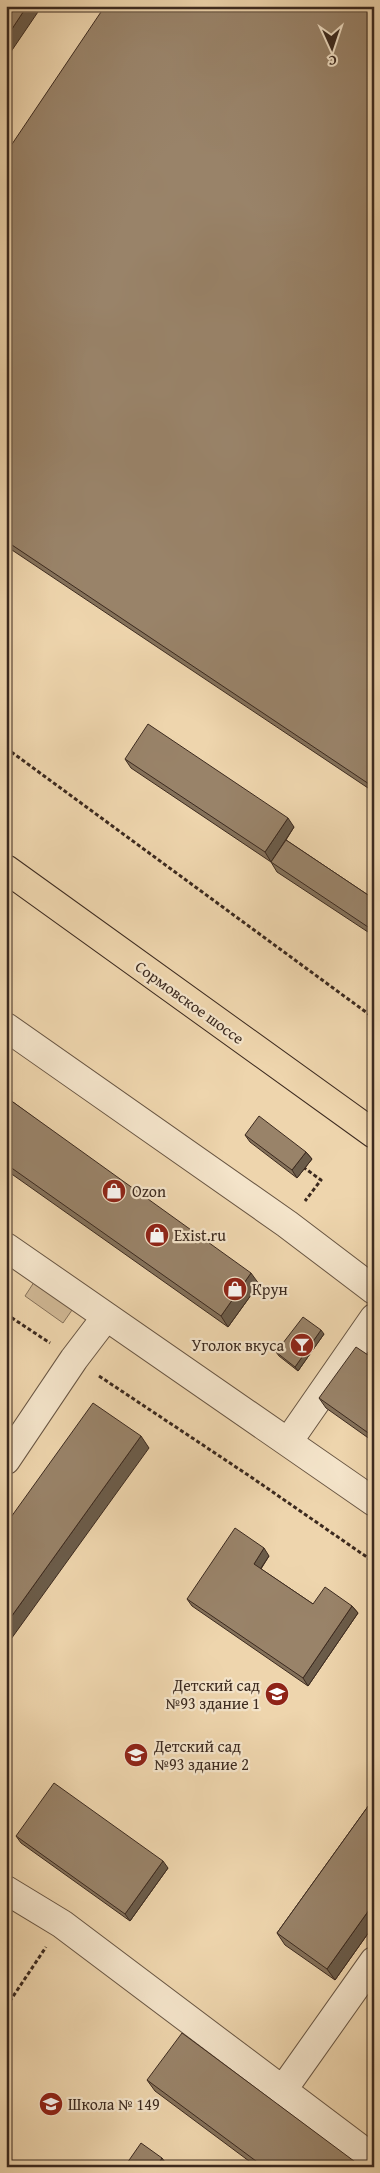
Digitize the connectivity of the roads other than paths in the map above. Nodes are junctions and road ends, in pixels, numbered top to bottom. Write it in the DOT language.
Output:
graph roads {
  1 [pos="6,870"];
  2 [pos="6,1027"];
  3 [pos="374,1134"];
  4 [pos="7,1250"];
  5 [pos="374,1290"];
  6 [pos="106,1317"];
  7 [pos="374,1318"];
  8 [pos="288,1442"];
  9 [pos="6,1460"];
  10 [pos="374,1502"];
  11 [pos="6,1890"];
  12 [pos="374,1962"];
  13 [pos="282,2090"];
  14 [pos="374,2159"];
  1 -- 3 [label="main road, Сормовское шоссе"];
  2 -- 5 [label="lane"];
  4 -- 6 [label="lane"];
  6 -- 8 [label="lane"];
  6 -- 9 [label="lane"];
  7 -- 8 [label="lane"];
  8 -- 10 [label="lane"];
  11 -- 13 [label="lane"];
  12 -- 13 [label="lane"];
  13 -- 14 [label="lane"];
}
